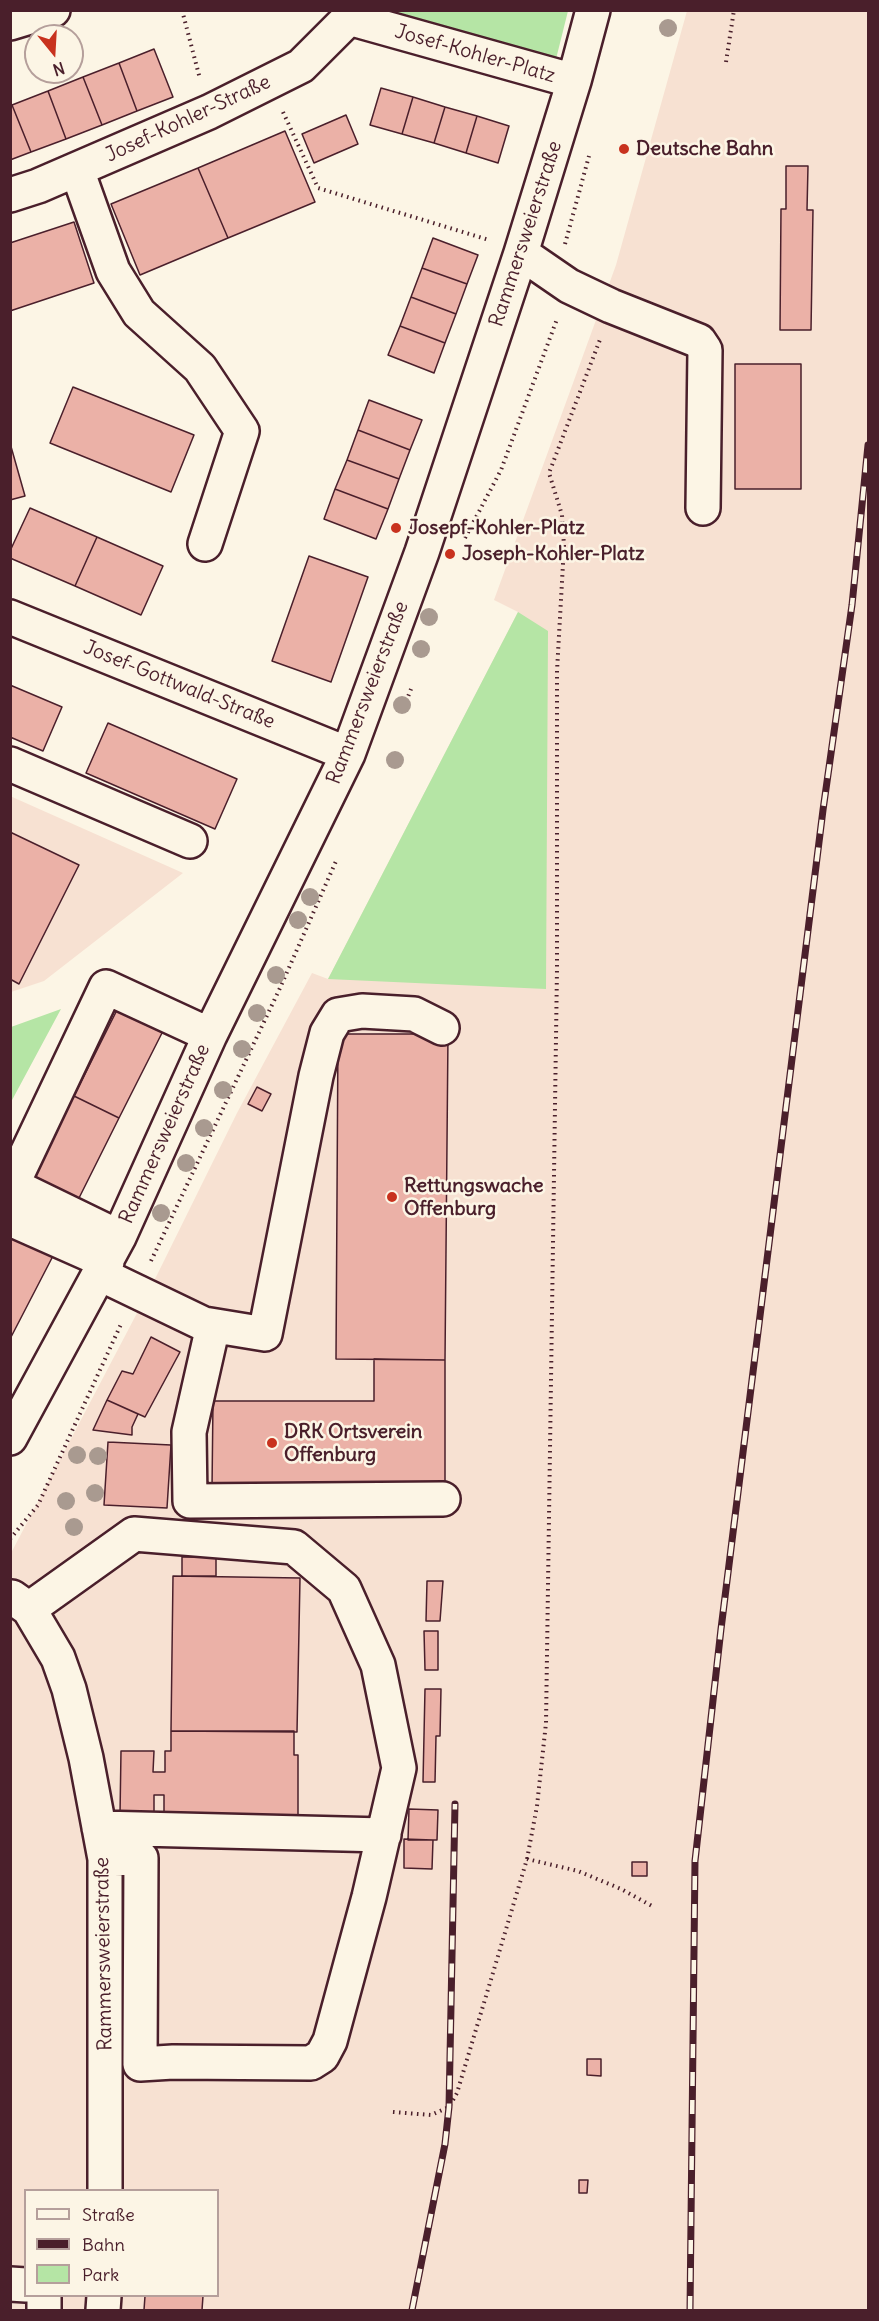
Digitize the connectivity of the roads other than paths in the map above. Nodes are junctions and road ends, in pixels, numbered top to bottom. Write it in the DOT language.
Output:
graph roads {
  1 [pos="53,10"];
  2 [pos="592,10"];
  3 [pos="350,14"];
  4 [pos="10,23"];
  5 [pos="574,81"];
  6 [pos="77,170"];
  7 [pos="10,195"];
  8 [pos="521,253"];
  9 [pos="703,508"];
  10 [pos="205,544"];
  11 [pos="10,617"];
  12 [pos="348,754"];
  13 [pos="10,764"];
  14 [pos="190,842"];
  15 [pos="441,1028"];
  16 [pos="210,1035"];
  17 [pos="10,1219"];
  18 [pos="109,1258"];
  19 [pos="213,1326"];
  20 [pos="10,1438"];
  21 [pos="443,1499"];
  22 [pos="20,1602"];
  23 [pos="384,1835"];
  24 [pos="102,1844"];
  25 [pos="105,2189"];
  1 -- 4 [label="street"];
  2 -- 5 [label="street, Rammersweierstraße"];
  3 -- 5 [label="street, Josef-Kohler-Platz"];
  3 -- 6 [label="street, Josef-Kohler-Straße"];
  5 -- 8 [label="street, Rammersweierstraße"];
  6 -- 7 [label="street, Josef-Kohler-Straße"];
  6 -- 10 [label="street"];
  8 -- 9 [label="street"];
  8 -- 12 [label="street, Rammersweierstraße"];
  11 -- 12 [label="street, Josef-Gottwald-Straße"];
  12 -- 16 [label="street, Rammersweierstraße"];
  13 -- 14 [label="street"];
  15 -- 19 [label="street"];
  16 -- 18 [label="street, Rammersweierstraße"];
  16 -- 18 [label="street"];
  17 -- 18 [label="street"];
  18 -- 19 [label="street"];
  18 -- 20 [label="street, Rammersweierstraße"];
  19 -- 21 [label="street"];
  22 -- 23 [label="street"];
  22 -- 24 [label="street, Rammersweierstraße"];
  23 -- 24 [label="street"];
  23 -- 24 [label="street"];
  24 -- 25 [label="street, Rammersweierstraße"];
}
